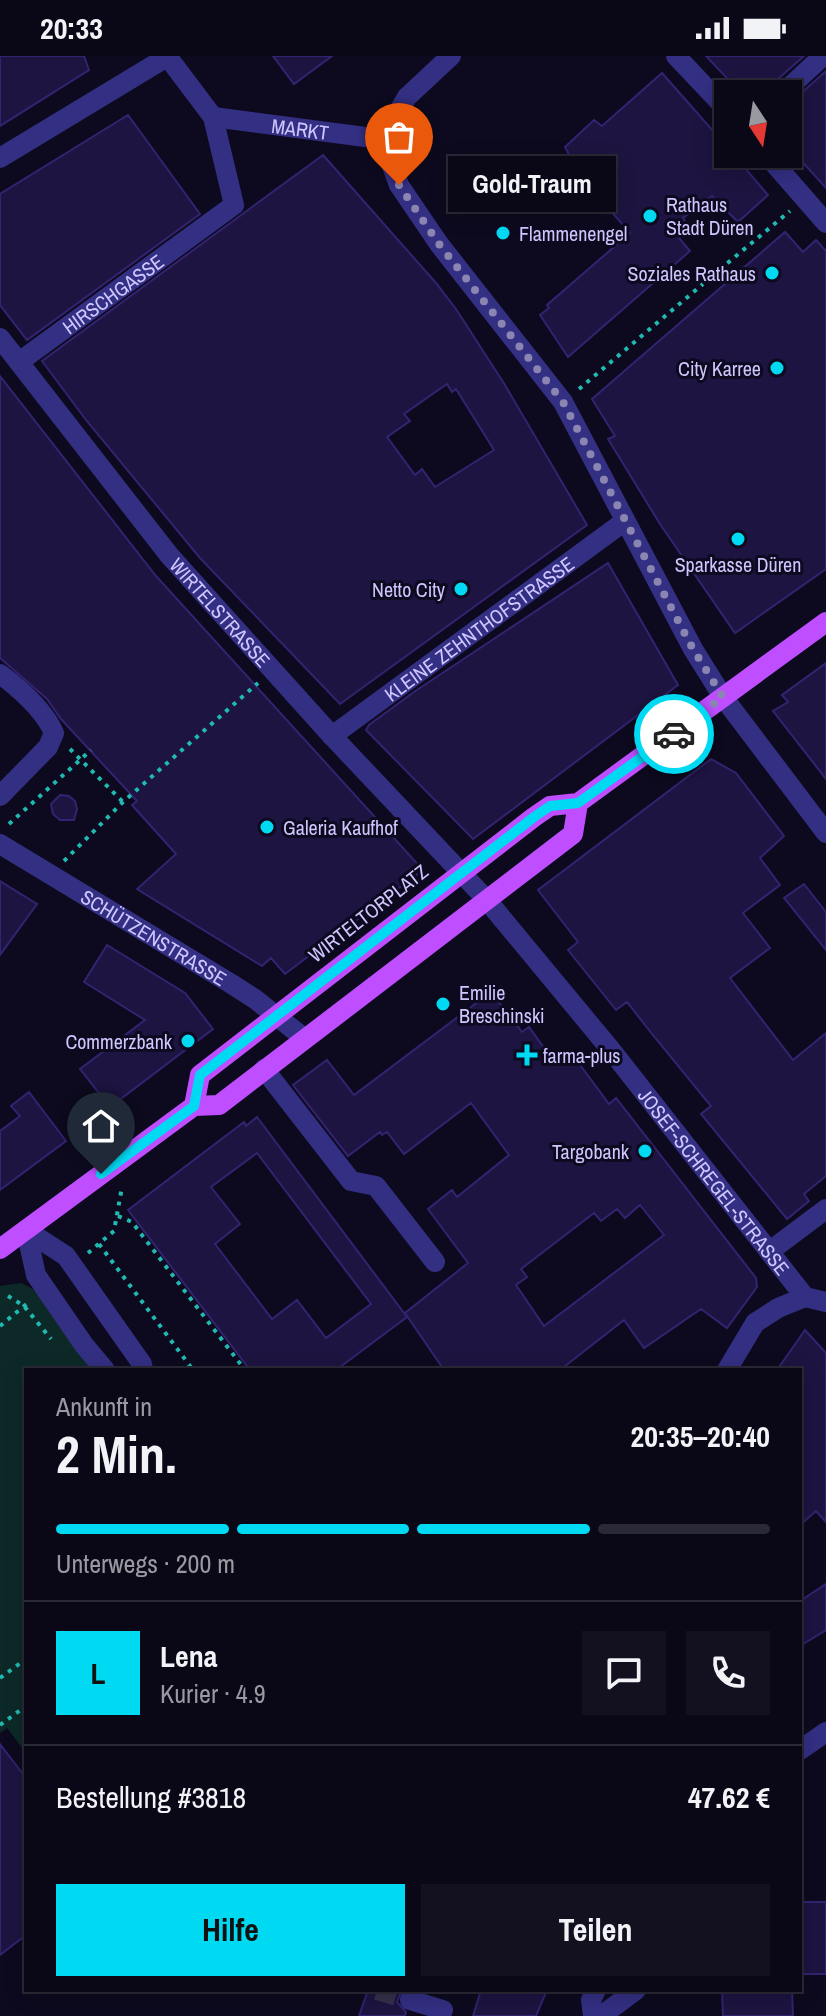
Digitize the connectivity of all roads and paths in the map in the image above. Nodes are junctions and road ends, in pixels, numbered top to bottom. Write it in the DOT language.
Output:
graph roads {
  1 [pos="167,56"];
  2 [pos="451,56"];
  3 [pos="676,56"];
  4 [pos="822,57"];
  5 [pos="797,80"];
  6 [pos="714,96"];
  7 [pos="213,117"];
  8 [pos="388,140"];
  9 [pos="0,158"];
  10 [pos="778,168"];
  11 [pos="804,199"];
  12 [pos="826,223"];
  13 [pos="712,276"];
  14 [pos="703,284"];
  15 [pos="0,338"];
  16 [pos="19,362"];
  17 [pos="563,402"];
  18 [pos="625,521"];
  19 [pos="826,622"];
  20 [pos="272,671"];
  21 [pos="0,674"];
  22 [pos="723,697"];
  23 [pos="54,733"];
  24 [pos="332,736"];
  25 [pos="91,750"];
  26 [pos="80,760"];
  27 [pos="0,796"];
  28 [pos="123,802"];
  29 [pos="578,803"];
  30 [pos="0,832"];
  31 [pos="826,833"];
  32 [pos="0,844"];
  33 [pos="461,871"];
  34 [pos="50,875"];
  35 [pos="486,899"];
  36 [pos="276,1015"];
  37 [pos="304,1038"];
  38 [pos="611,1050"];
  39 [pos="264,1069"];
  40 [pos="194,1106"];
  41 [pos="121,1160"];
  42 [pos="826,1209"];
  43 [pos="118,1215"];
  44 [pos="26,1230"];
  45 [pos="98,1243"];
  46 [pos="0,1249"];
  47 [pos="770,1251"];
  48 [pos="435,1262"];
  49 [pos="75,1267"];
  50 [pos="8,1296"];
  51 [pos="805,1297"];
  52 [pos="826,1302"];
  53 [pos="24,1306"];
  54 [pos="0,1326"];
  55 [pos="56,1347"];
  56 [pos="103,1368"];
  57 [pos="143,1368"];
  58 [pos="192,1368"];
  59 [pos="243,1368"];
  60 [pos="728,1368"];
  61 [pos="24,1660"];
  62 [pos="0,1678"];
  63 [pos="24,1707"];
  64 [pos="0,1725"];
  65 [pos="826,1732"];
  66 [pos="802,1749"];
  67 [pos="595,1992"];
  68 [pos="633,1992"];
  69 [pos="410,2000"];
  70 [pos="444,2005"];
  71 [pos="593,2016"];
  72 [pos="601,2016"];
  1 -- 7 [label="street"];
  1 -- 9 [label="street"];
  2 -- 8 [label="street"];
  3 -- 6 [label="street"];
  4 -- 5 [label="street"];
  7 -- 8 [label="street, MARKT"];
  7 -- 16 [label="street, HIRSCHGASSE"];
  8 -- 17 [label="street"];
  10 -- 11 [label="street"];
  11 -- 12 [label="street"];
  11 -- 13 [label="path"];
  14 -- 17 [label="path"];
  15 -- 16 [label="street, WIRTELSTRASSE"];
  16 -- 20 [label="street, WIRTELSTRASSE"];
  17 -- 18 [label="street"];
  18 -- 22 [label="street"];
  18 -- 24 [label="street, KLEINE ZEHNTHOFSTRASSE"];
  19 -- 22 [label="main road"];
  20 -- 24 [label="street, WIRTELSTRASSE"];
  20 -- 28 [label="path"];
  21 -- 23 [label="street"];
  22 -- 29 [label="main road"];
  22 -- 31 [label="street"];
  23 -- 26 [label="path"];
  23 -- 27 [label="street"];
  24 -- 33 [label="street, WIRTELSTRASSE"];
  25 -- 26 [label="path"];
  26 -- 28 [label="path"];
  26 -- 30 [label="path"];
  28 -- 34 [label="path"];
  29 -- 33 [label="main road"];
  29 -- 35 [label="main road"];
  32 -- 34 [label="street, SCHÜTZENSTRASSE"];
  33 -- 35 [label="street, WIRTELTORPLATZ"];
  33 -- 36 [label="main road, WIRTELTORPLATZ"];
  34 -- 36 [label="street, SCHÜTZENSTRASSE"];
  35 -- 37 [label="main road"];
  35 -- 38 [label="street, WIRTELTORPLATZ"];
  36 -- 37 [label="street, SCHÜTZENSTRASSE"];
  36 -- 40 [label="main road, WIRTELTORPLATZ"];
  37 -- 39 [label="main road"];
  38 -- 47 [label="street, JOSEF-SCHREGEL-STRASSE"];
  39 -- 40 [label="main road"];
  39 -- 48 [label="street"];
  40 -- 41 [label="main road"];
  41 -- 43 [label="path"];
  41 -- 44 [label="main road"];
  42 -- 47 [label="street"];
  43 -- 45 [label="path"];
  43 -- 59 [label="path"];
  44 -- 46 [label="main road"];
  44 -- 49 [label="street"];
  44 -- 56 [label="street"];
  45 -- 49 [label="path"];
  45 -- 58 [label="path"];
  47 -- 51 [label="street, JOSEF-SCHREGEL-STRASSE"];
  49 -- 57 [label="street"];
  50 -- 53 [label="path"];
  51 -- 52 [label="street"];
  51 -- 60 [label="street"];
  53 -- 54 [label="path"];
  53 -- 55 [label="path"];
  61 -- 62 [label="path"];
  63 -- 64 [label="path"];
  65 -- 66 [label="street"];
  67 -- 71 [label="street"];
  68 -- 72 [label="street"];
  69 -- 70 [label="street"];
}
